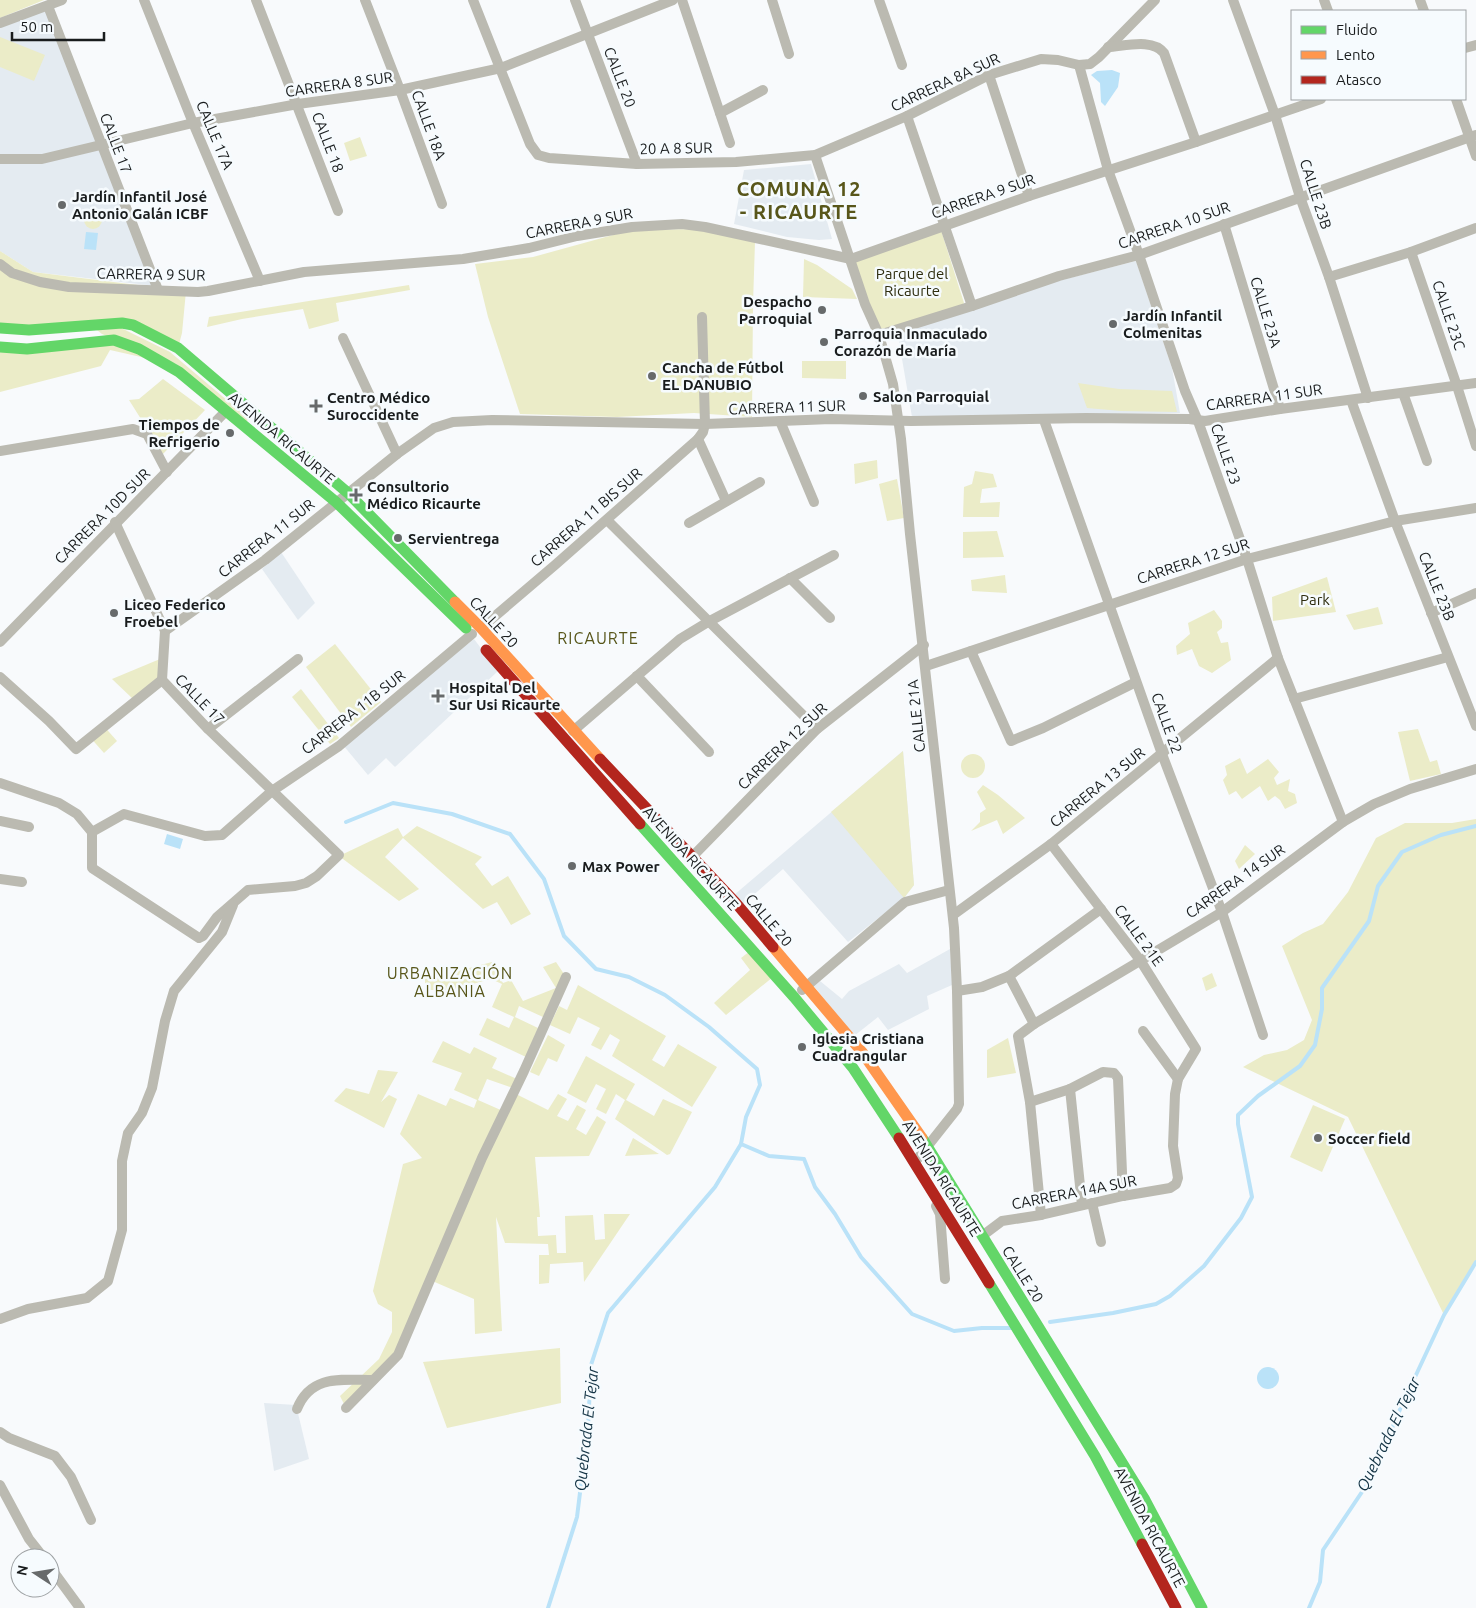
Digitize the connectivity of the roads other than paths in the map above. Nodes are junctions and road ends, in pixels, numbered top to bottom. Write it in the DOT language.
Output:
graph roads {
  1 [pos="62,0"];
  2 [pos="144,0"];
  3 [pos="256,0"];
  4 [pos="365,0"];
  5 [pos="473,0"];
  6 [pos="575,0"];
  7 [pos="673,0"];
  8 [pos="682,0"];
  9 [pos="772,0"];
  10 [pos="879,0"];
  11 [pos="1155,0"];
  12 [pos="1233,0"];
  13 [pos="48,6"];
  14 [pos="0,23"];
  15 [pos="588,34"];
  16 [pos="1108,47"];
  17 [pos="789,54"];
  18 [pos="902,65"];
  19 [pos="1079,65"];
  20 [pos="501,68"];
  21 [pos="989,75"];
  22 [pos="400,90"];
  23 [pos="763,90"];
  24 [pos="1318,100"];
  25 [pos="1456,100"];
  26 [pos="298,104"];
  27 [pos="720,113"];
  28 [pos="1276,115"];
  29 [pos="907,116"];
  30 [pos="193,123"];
  31 [pos="1473,136"];
  32 [pos="1196,142"];
  33 [pos="730,143"];
  34 [pos="101,145"];
  35 [pos="815,155"];
  36 [pos="1476,156"];
  37 [pos="0,159"];
  38 [pos="637,164"];
  39 [pos="1108,170"];
  40 [pos="1029,196"];
  41 [pos="1300,197"];
  42 [pos="442,204"];
  43 [pos="338,211"];
  44 [pos="1224,224"];
  45 [pos="943,226"];
  46 [pos="1476,228"];
  47 [pos="1411,252"];
  48 [pos="1139,255"];
  49 [pos="851,259"];
  50 [pos="0,264"];
  51 [pos="1329,277"];
  52 [pos="260,281"];
  53 [pos="158,290"];
  54 [pos="972,306"];
  55 [pos="702,317"];
  56 [pos="0,328"];
  57 [pos="879,335"];
  58 [pos="344,338"];
  59 [pos="0,347"];
  60 [pos="1476,383"];
  61 [pos="1457,386"];
  62 [pos="1403,393"];
  63 [pos="1368,398"];
  64 [pos="1351,400"];
  65 [pos="1280,409"];
  66 [pos="226,410"];
  67 [pos="898,420"];
  68 [pos="1044,420"];
  69 [pos="780,421"];
  70 [pos="1198,421"];
  71 [pos="705,424"];
  72 [pos="698,439"];
  73 [pos="1476,446"];
  74 [pos="0,451"];
  75 [pos="397,454"];
  76 [pos="1427,462"];
  77 [pos="167,472"];
  78 [pos="760,482"];
  79 [pos="348,493"];
  80 [pos="726,501"];
  81 [pos="336,502"];
  82 [pos="814,502"];
  83 [pos="1476,508"];
  84 [pos="607,520"];
  85 [pos="1395,521"];
  86 [pos="115,522"];
  87 [pos="689,523"];
  88 [pos="834,555"];
  89 [pos="1247,559"];
  90 [pos="790,578"];
  91 [pos="1476,593"];
  92 [pos="1109,604"];
  93 [pos="1431,613"];
  94 [pos="830,618"];
  95 [pos="708,622"];
  96 [pos="165,631"];
  97 [pos="476,631"];
  98 [pos="0,642"];
  99 [pos="924,645"];
  100 [pos="971,651"];
  101 [pos="1448,657"];
  102 [pos="1278,658"];
  103 [pos="298,660"];
  104 [pos="926,666"];
  105 [pos="637,676"];
  106 [pos="0,677"];
  107 [pos="162,680"];
  108 [pos="1136,682"];
  109 [pos="1294,699"];
  110 [pos="1476,726"];
  111 [pos="208,729"];
  112 [pos="817,729"];
  113 [pos="573,731"];
  114 [pos="710,752"];
  115 [pos="1162,754"];
  116 [pos="1476,769"];
  117 [pos="0,783"];
  118 [pos="272,791"];
  119 [pos="0,821"];
  120 [pos="1343,822"];
  121 [pos="29,827"];
  122 [pos="92,832"];
  123 [pos="1050,844"];
  124 [pos="692,857"];
  125 [pos="0,879"];
  126 [pos="22,882"];
  127 [pos="950,890"];
  128 [pos="234,902"];
  129 [pos="1101,909"];
  130 [pos="1222,912"];
  131 [pos="953,915"];
  132 [pos="1140,960"];
  133 [pos="1008,976"];
  134 [pos="566,977"];
  135 [pos="806,986"];
  136 [pos="957,991"];
  137 [pos="794,997"];
  138 [pos="1034,1024"];
  139 [pos="1143,1031"];
  140 [pos="1263,1035"];
  141 [pos="1178,1079"];
  142 [pos="1070,1089"];
  143 [pos="1030,1102"];
  144 [pos="928,1147"];
  145 [pos="915,1162"];
  146 [pos="932,1189"];
  147 [pos="1123,1196"];
  148 [pos="1087,1204"];
  149 [pos="1041,1215"];
  150 [pos="982,1236"];
  151 [pos="1101,1242"];
  152 [pos="945,1280"];
  153 [pos="0,1319"];
  154 [pos="373,1380"];
  155 [pos="346,1408"];
  156 [pos="297,1409"];
  157 [pos="0,1432"];
  158 [pos="0,1485"];
  159 [pos="91,1520"];
  160 [pos="36,1548"];
  161 [pos="60,1580"];
  162 [pos="80,1608"];
  163 [pos="1176,1608"];
  164 [pos="1202,1608"];
  1 -- 13 [label="street"];
  2 -- 30 [label="street, CALLE 17A"];
  3 -- 26 [label="street, CALLE 18"];
  4 -- 22 [label="street, CALLE 18A"];
  5 -- 20 [label="street"];
  6 -- 15 [label="street, CALLE 20"];
  7 -- 15 [label="street, CARRERA 8 SUR"];
  8 -- 27 [label="street"];
  9 -- 17 [label="street"];
  10 -- 18 [label="street"];
  11 -- 16 [label="street"];
  12 -- 28 [label="street, CALLE 23B"];
  13 -- 14 [label="street"];
  13 -- 34 [label="street, CALLE 17"];
  15 -- 20 [label="street, CARRERA 8 SUR"];
  15 -- 38 [label="street, CALLE 20"];
  16 -- 19 [label="street"];
  16 -- 32 [label="street"];
  19 -- 21 [label="street, CARRERA 8A SUR"];
  19 -- 39 [label="street, CALLE 23"];
  20 -- 22 [label="street, CARRERA 8 SUR"];
  20 -- 38 [label="street, 20 A 8 SUR"];
  21 -- 29 [label="street, CARRERA 8A SUR"];
  21 -- 40 [label="street"];
  22 -- 26 [label="street, CARRERA 8 SUR"];
  22 -- 42 [label="street, CALLE 18A"];
  23 -- 27 [label="street"];
  24 -- 28 [label="street, CARRERA 9 SUR"];
  25 -- 31 [label="street"];
  26 -- 30 [label="street, CARRERA 8 SUR"];
  26 -- 43 [label="street, CALLE 18"];
  27 -- 33 [label="street"];
  28 -- 32 [label="street, CARRERA 9 SUR"];
  28 -- 41 [label="street, CALLE 23B"];
  29 -- 35 [label="street, CARRERA 8A SUR"];
  29 -- 45 [label="street"];
  30 -- 34 [label="street, CARRERA 8 SUR"];
  30 -- 52 [label="street, CALLE 17A"];
  31 -- 36 [label="street"];
  31 -- 41 [label="street, CARRERA 10 SUR"];
  32 -- 39 [label="street, CARRERA 9 SUR"];
  34 -- 37 [label="street, CARRERA 8 SUR"];
  34 -- 53 [label="street, CALLE 17"];
  35 -- 38 [label="street, 20 A 8 SUR"];
  35 -- 49 [label="street, CALLE 21A"];
  39 -- 40 [label="street, CARRERA 9 SUR"];
  39 -- 48 [label="street, CALLE 23"];
  40 -- 45 [label="street, CARRERA 9 SUR"];
  41 -- 44 [label="street, CARRERA 10 SUR"];
  41 -- 51 [label="street, CALLE 23B"];
  44 -- 48 [label="street, CARRERA 10 SUR"];
  44 -- 65 [label="street, CALLE 23A"];
  45 -- 49 [label="street, CARRERA 9 SUR"];
  45 -- 54 [label="street"];
  46 -- 47 [label="street"];
  47 -- 51 [label="street"];
  47 -- 61 [label="street, CALLE 23C"];
  48 -- 54 [label="street, CARRERA 10 SUR"];
  48 -- 70 [label="street, CALLE 23"];
  49 -- 52 [label="street, CARRERA 9 SUR"];
  49 -- 57 [label="street, CALLE 21A"];
  50 -- 53 [label="street, CARRERA 9 SUR"];
  51 -- 63 [label="street, CALLE 23B"];
  52 -- 53 [label="street, CARRERA 9 SUR"];
  54 -- 57 [label="street, CARRERA 10 SUR"];
  55 -- 71 [label="street"];
  56 -- 79 [label="main road, CALLE 20"];
  57 -- 67 [label="street, CALLE 21A"];
  58 -- 75 [label="street"];
  59 -- 66 [label="main road, AVENIDA RICAURTE"];
  60 -- 61 [label="street, CARRERA 11 SUR"];
  61 -- 62 [label="street, CARRERA 11 SUR"];
  61 -- 73 [label="street, CALLE 23C"];
  62 -- 63 [label="street, CARRERA 11 SUR"];
  62 -- 76 [label="street"];
  63 -- 64 [label="street, CARRERA 11 SUR"];
  64 -- 65 [label="street, CARRERA 11 SUR"];
  64 -- 85 [label="street, CALLE 23B"];
  65 -- 70 [label="street, CARRERA 11 SUR"];
  66 -- 77 [label="street, CARRERA 10D SUR"];
  66 -- 81 [label="main road, AVENIDA RICAURTE"];
  67 -- 68 [label="street, CARRERA 11 SUR"];
  67 -- 69 [label="street, CARRERA 11 SUR"];
  67 -- 99 [label="street, CALLE 21A"];
  68 -- 70 [label="street, CARRERA 11 SUR"];
  68 -- 92 [label="street, CALLE 22"];
  69 -- 71 [label="street, CARRERA 11 SUR"];
  69 -- 82 [label="street"];
  70 -- 89 [label="street, CALLE 23"];
  71 -- 72 [label="street, CARRERA 11 BIS SUR"];
  71 -- 75 [label="street, CARRERA 11 SUR"];
  72 -- 80 [label="street"];
  72 -- 84 [label="street, CARRERA 11 BIS SUR"];
  74 -- 77 [label="street"];
  75 -- 79 [label="street, CARRERA 11 SUR"];
  77 -- 86 [label="street, CARRERA 10D SUR"];
  78 -- 80 [label="street"];
  79 -- 81 [label="street, CARRERA 11 SUR"];
  79 -- 97 [label="main road, CALLE 20"];
  80 -- 87 [label="street"];
  81 -- 96 [label="street, CARRERA 11 SUR"];
  81 -- 97 [label="main road, AVENIDA RICAURTE"];
  83 -- 85 [label="street, CARRERA 12 SUR"];
  84 -- 95 [label="street"];
  84 -- 97 [label="street, CARRERA 11 BIS SUR"];
  85 -- 89 [label="street, CARRERA 12 SUR"];
  85 -- 93 [label="street, CALLE 23B"];
  86 -- 96 [label="street, CALLE 17"];
  86 -- 98 [label="street, CARRERA 10D SUR"];
  88 -- 90 [label="street"];
  89 -- 92 [label="street, CARRERA 12 SUR"];
  89 -- 102 [label="street, CALLE 23"];
  90 -- 94 [label="street"];
  90 -- 95 [label="street"];
  91 -- 93 [label="street"];
  92 -- 100 [label="street, CARRERA 12 SUR"];
  92 -- 108 [label="street, CALLE 22"];
  93 -- 101 [label="street, CALLE 23B"];
  95 -- 105 [label="street"];
  95 -- 112 [label="street"];
  96 -- 107 [label="street, CALLE 17"];
  97 -- 113 [label="main road, CALLE 20"];
  97 -- 118 [label="street, CARRERA 11B SUR"];
  97 -- 137 [label="main road, AVENIDA RICAURTE"];
  99 -- 104 [label="street, CALLE 21A"];
  99 -- 112 [label="street, CARRERA 12 SUR"];
  100 -- 104 [label="street, CARRERA 12 SUR"];
  100 -- 108 [label="street"];
  101 -- 109 [label="street"];
  101 -- 110 [label="street, CALLE 23B"];
  102 -- 109 [label="street, CALLE 23"];
  102 -- 115 [label="street, CARRERA 13 SUR"];
  103 -- 111 [label="street"];
  104 -- 127 [label="street, CALLE 21A"];
  105 -- 113 [label="street"];
  105 -- 114 [label="street"];
  106 -- 107 [label="street"];
  107 -- 111 [label="street, CALLE 17"];
  108 -- 115 [label="street, CALLE 22"];
  109 -- 120 [label="street, CALLE 23"];
  111 -- 118 [label="street, CALLE 17"];
  112 -- 124 [label="street, CARRERA 12 SUR"];
  113 -- 124 [label="main road, CALLE 20"];
  115 -- 123 [label="street, CARRERA 13 SUR"];
  115 -- 130 [label="street, CALLE 22"];
  116 -- 120 [label="street, CARRERA 14 SUR"];
  117 -- 122 [label="street"];
  118 -- 122 [label="street, CARRERA 11B SUR"];
  118 -- 128 [label="street, CALLE 17"];
  119 -- 121 [label="street"];
  120 -- 130 [label="street, CARRERA 14 SUR"];
  122 -- 128 [label="street"];
  123 -- 129 [label="street, CALLE 21E"];
  123 -- 131 [label="street, CARRERA 13 SUR"];
  124 -- 135 [label="main road, CALLE 20"];
  125 -- 126 [label="street"];
  127 -- 131 [label="street, CALLE 21A"];
  127 -- 135 [label="street"];
  128 -- 153 [label="street"];
  129 -- 132 [label="street, CALLE 21E"];
  129 -- 133 [label="street"];
  130 -- 132 [label="street, CARRERA 14 SUR"];
  130 -- 140 [label="street, CALLE 22"];
  131 -- 136 [label="street, CALLE 21A"];
  132 -- 138 [label="street, CARRERA 14 SUR"];
  132 -- 141 [label="street, CALLE 21E"];
  133 -- 136 [label="street"];
  133 -- 138 [label="street"];
  134 -- 154 [label="street"];
  135 -- 137 [label="street"];
  135 -- 144 [label="main road, CALLE 20"];
  136 -- 144 [label="street, CALLE 21A"];
  137 -- 145 [label="main road, AVENIDA RICAURTE"];
  138 -- 143 [label="street, CARRERA 14 SUR"];
  139 -- 141 [label="street"];
  141 -- 147 [label="street, CARRERA 14A SUR"];
  142 -- 143 [label="street"];
  142 -- 147 [label="street"];
  142 -- 148 [label="street"];
  143 -- 149 [label="street"];
  144 -- 145 [label="street, CALLE 21A"];
  144 -- 150 [label="main road, CALLE 20"];
  145 -- 146 [label="main road, AVENIDA RICAURTE"];
  146 -- 152 [label="street"];
  146 -- 163 [label="main road, AVENIDA RICAURTE"];
  147 -- 148 [label="street, CARRERA 14A SUR"];
  148 -- 149 [label="street, CARRERA 14A SUR"];
  148 -- 151 [label="street"];
  149 -- 150 [label="street, CARRERA 14A SUR"];
  150 -- 164 [label="main road, CALLE 20"];
  154 -- 155 [label="street"];
  154 -- 156 [label="street"];
  157 -- 159 [label="street"];
  158 -- 160 [label="street"];
  161 -- 162 [label="street"];
}
